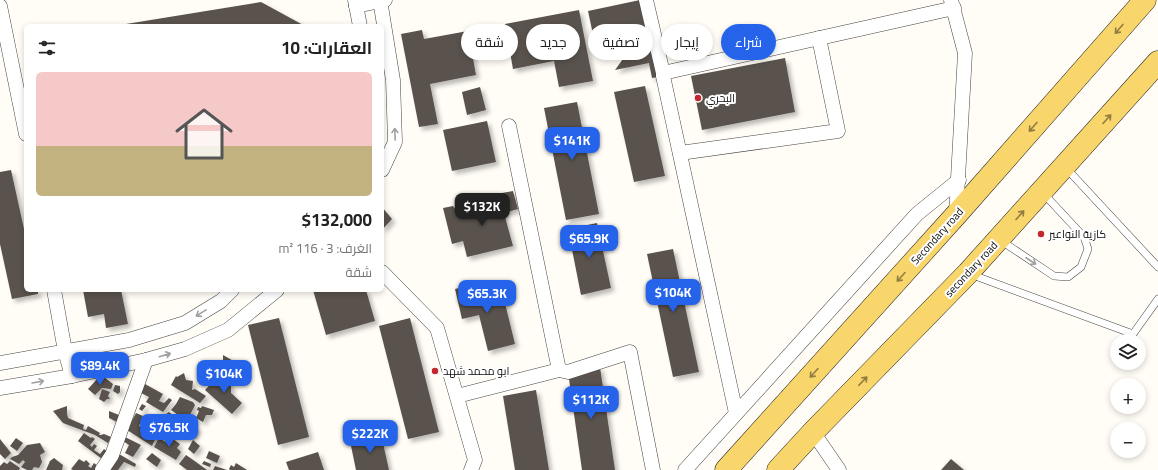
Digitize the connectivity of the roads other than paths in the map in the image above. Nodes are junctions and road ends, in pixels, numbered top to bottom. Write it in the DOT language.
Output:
graph roads {
  1 [pos="382,0"];
  2 [pos="646,0"];
  3 [pos="1145,0"];
  4 [pos="356,3"];
  5 [pos="952,4"];
  6 [pos="0,6"];
  7 [pos="360,24"];
  8 [pos="819,38"];
  9 [pos="1158,62"];
  10 [pos="663,73"];
  11 [pos="24,124"];
  12 [pos="509,126"];
  13 [pos="680,153"];
  14 [pos="384,166"];
  15 [pos="1064,166"];
  16 [pos="959,180"];
  17 [pos="1042,191"];
  18 [pos="956,215"];
  19 [pos="999,239"];
  20 [pos="1158,267"];
  21 [pos="968,273"];
  22 [pos="384,274"];
  23 [pos="54,292"];
  24 [pos="230,292"];
  25 [pos="275,292"];
  26 [pos="1158,299"];
  27 [pos="65,351"];
  28 [pos="146,360"];
  29 [pos="0,363"];
  30 [pos="559,370"];
  31 [pos="72,376"];
  32 [pos="0,388"];
  33 [pos="457,396"];
  34 [pos="736,414"];
  35 [pos="813,432"];
  36 [pos="102,470"];
  37 [pos="471,470"];
  38 [pos="653,470"];
  39 [pos="685,470"];
  40 [pos="726,470"];
  41 [pos="778,470"];
  42 [pos="839,470"];
  1 -- 4 [label="street"];
  14 -- 1 [label="street, one-way"];
  2 -- 10 [label="street"];
  3 -- 18 [label="main road, Secondary road, one-way"];
  4 -- 7 [label="street"];
  5 -- 8 [label="street"];
  5 -- 16 [label="street"];
  6 -- 11 [label="street"];
  8 -- 10 [label="street"];
  8 -- 13 [label="street"];
  15 -- 9 [label="main road, secondary road, one-way"];
  10 -- 13 [label="street"];
  12 -- 30 [label="street"];
  13 -- 34 [label="street"];
  15 -- 17 [label="main road, secondary road"];
  15 -- 20 [label="lane"];
  16 -- 18 [label="street"];
  16 -- 34 [label="street"];
  19 -- 17 [label="main road, secondary road, one-way"];
  19 -- 17 [label="lane, one-way"];
  18 -- 40 [label="main road, Secondary road, one-way"];
  19 -- 21 [label="main road, secondary road"];
  21 -- 26 [label="lane"];
  35 -- 21 [label="main road, secondary road, one-way"];
  22 -- 33 [label="street"];
  23 -- 27 [label="street"];
  24 -- 27 [label="street, one-way"];
  28 -- 25 [label="street, one-way"];
  27 -- 29 [label="street"];
  27 -- 31 [label="street"];
  28 -- 31 [label="street"];
  28 -- 36 [label="street"];
  30 -- 33 [label="street"];
  30 -- 38 [label="street"];
  32 -- 31 [label="street, one-way"];
  33 -- 37 [label="street"];
  34 -- 39 [label="street"];
  35 -- 41 [label="main road, secondary road"];
  35 -- 42 [label="street"];
}
